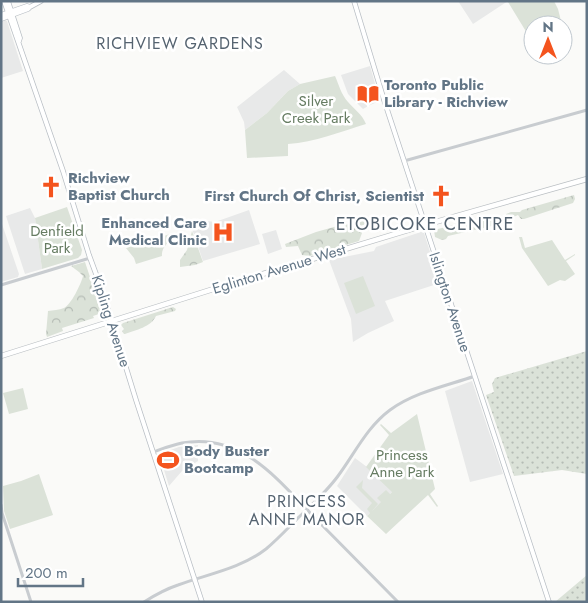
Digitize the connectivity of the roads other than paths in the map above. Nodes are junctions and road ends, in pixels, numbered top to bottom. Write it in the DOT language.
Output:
graph roads {
  1 [pos="4,1"];
  2 [pos="8,1"];
  3 [pos="41,1"];
  4 [pos="354,1"];
  5 [pos="10,14"];
  6 [pos="1,15"];
  7 [pos="1,19"];
  8 [pos="587,110"];
  9 [pos="404,161"];
  10 [pos="587,179"];
  11 [pos="425,225"];
  12 [pos="90,258"];
  13 [pos="1,285"];
  14 [pos="111,321"];
  15 [pos="1,356"];
  16 [pos="474,376"];
  17 [pos="153,452"];
  18 [pos="1,505"];
  19 [pos="307,510"];
  20 [pos="195,580"];
  21 [pos="30,602"];
  22 [pos="144,602"];
  23 [pos="202,602"];
  24 [pos="398,602"];
  25 [pos="548,602"];
  1 -- 5 [label="main road, Kipling Avenue"];
  2 -- 5 [label="main road, Kipling Avenue"];
  3 -- 5 [label="main road"];
  4 -- 9 [label="main road, Islington Avenue"];
  5 -- 6 [label="main road"];
  5 -- 7 [label="main road"];
  5 -- 12 [label="main road, Kipling Avenue"];
  8 -- 9 [label="street"];
  9 -- 11 [label="main road, Islington Avenue"];
  10 -- 11 [label="main road, Eglinton Avenue West"];
  11 -- 14 [label="main road, Eglinton Avenue West"];
  11 -- 16 [label="main road, Islington Avenue"];
  12 -- 13 [label="street"];
  12 -- 14 [label="main road, Kipling Avenue"];
  14 -- 15 [label="main road, Eglinton Avenue West"];
  14 -- 17 [label="main road, Kipling Avenue"];
  16 -- 19 [label="street"];
  16 -- 25 [label="main road, Islington Avenue"];
  17 -- 19 [label="street"];
  17 -- 20 [label="main road, Kipling Avenue"];
  18 -- 21 [label="street"];
  19 -- 20 [label="street"];
  19 -- 24 [label="street"];
  20 -- 22 [label="street"];
  20 -- 23 [label="main road, Kipling Avenue"];
}
